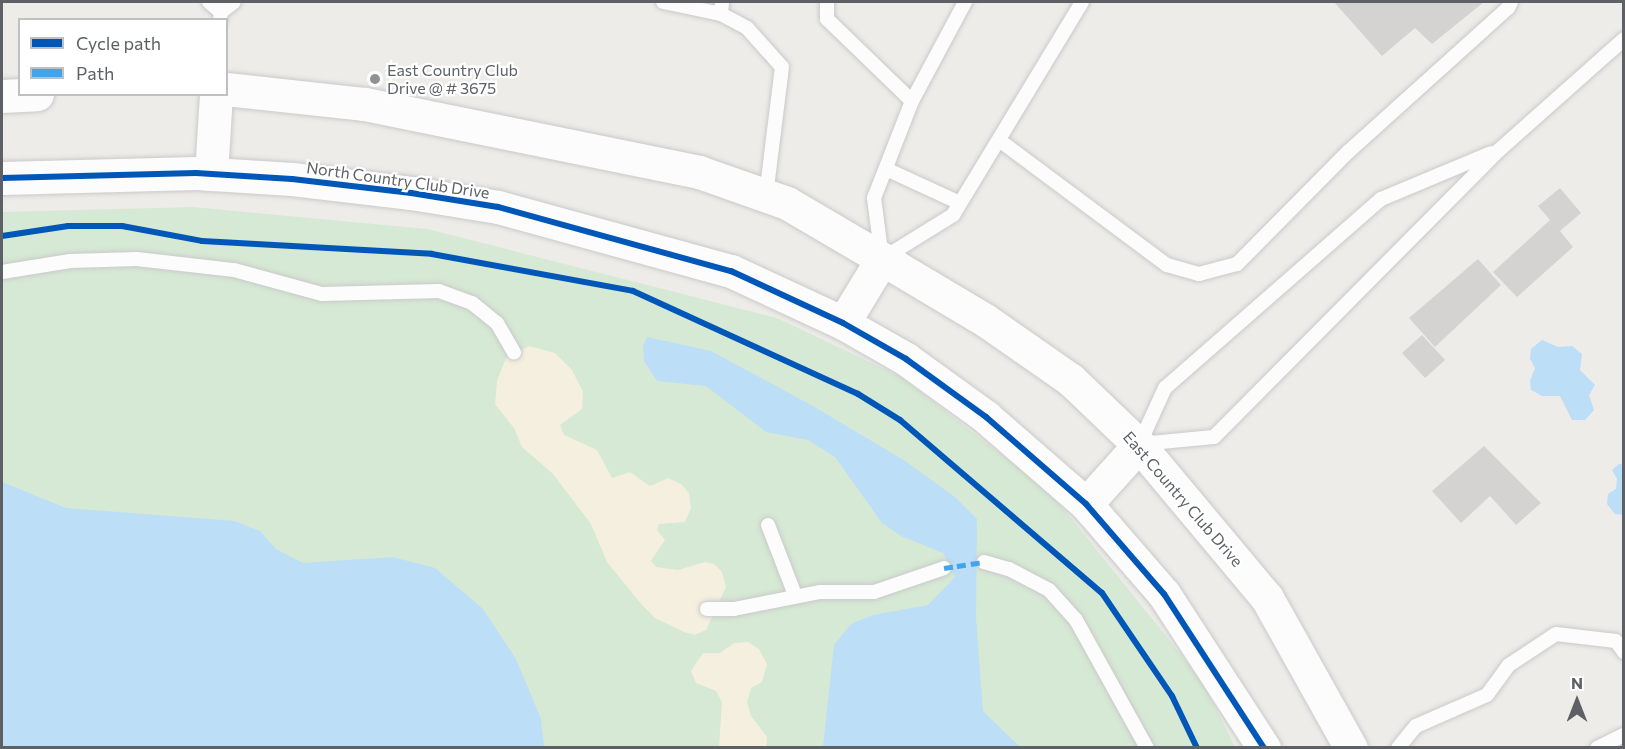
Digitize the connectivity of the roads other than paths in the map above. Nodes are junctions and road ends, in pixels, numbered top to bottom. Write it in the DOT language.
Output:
graph roads {
  1 [pos="209,2"];
  2 [pos="234,2"];
  3 [pos="663,2"];
  4 [pos="827,2"];
  5 [pos="965,2"];
  6 [pos="1082,2"];
  7 [pos="1511,2"];
  8 [pos="722,8"];
  9 [pos="221,16"];
  10 [pos="1623,39"];
  11 [pos="228,89"];
  12 [pos="18,95"];
  13 [pos="2,96"];
  14 [pos="216,96"];
  15 [pos="912,101"];
  16 [pos="999,140"];
  17 [pos="1499,150"];
  18 [pos="886,169"];
  19 [pos="212,174"];
  20 [pos="2,178"];
  21 [pos="766,196"];
  22 [pos="960,203"];
  23 [pos="889,263"];
  24 [pos="2,272"];
  25 [pos="843,322"];
  26 [pos="514,352"];
  27 [pos="1139,444"];
  28 [pos="1086,504"];
  29 [pos="768,525"];
  30 [pos="984,562"];
  31 [pos="944,568"];
  32 [pos="795,595"];
  33 [pos="706,609"];
  34 [pos="1623,652"];
  35 [pos="1623,735"];
  36 [pos="1147,747"];
  37 [pos="1264,747"];
  38 [pos="1351,747"];
  39 [pos="1398,747"];
  40 [pos="1598,747"];
  1 -- 9 [label="lane"];
  2 -- 9 [label="lane"];
  3 -- 8 [label="lane"];
  4 -- 15 [label="lane"];
  5 -- 15 [label="lane"];
  6 -- 16 [label="lane"];
  7 -- 16 [label="lane"];
  8 -- 21 [label="lane"];
  10 -- 17 [label="lane"];
  11 -- 21 [label="street"];
  12 -- 13 [label="street"];
  14 -- 19 [label="street"];
  15 -- 18 [label="lane"];
  16 -- 22 [label="lane"];
  17 -- 27 [label="lane"];
  17 -- 27 [label="lane"];
  18 -- 22 [label="lane"];
  18 -- 23 [label="lane"];
  19 -- 20 [label="street, North Country Club Drive"];
  19 -- 25 [label="street, North Country Club Drive"];
  21 -- 23 [label="street"];
  22 -- 23 [label="lane"];
  23 -- 25 [label="street"];
  23 -- 27 [label="street, East Country Club Drive"];
  24 -- 26 [label="lane"];
  25 -- 28 [label="street"];
  27 -- 28 [label="street"];
  27 -- 38 [label="street, East Country Club Drive"];
  28 -- 37 [label="street"];
  29 -- 32 [label="lane"];
  30 -- 36 [label="lane"];
  31 -- 32 [label="lane"];
  32 -- 33 [label="lane"];
  34 -- 39 [label="lane"];
  35 -- 40 [label="lane"];
}
